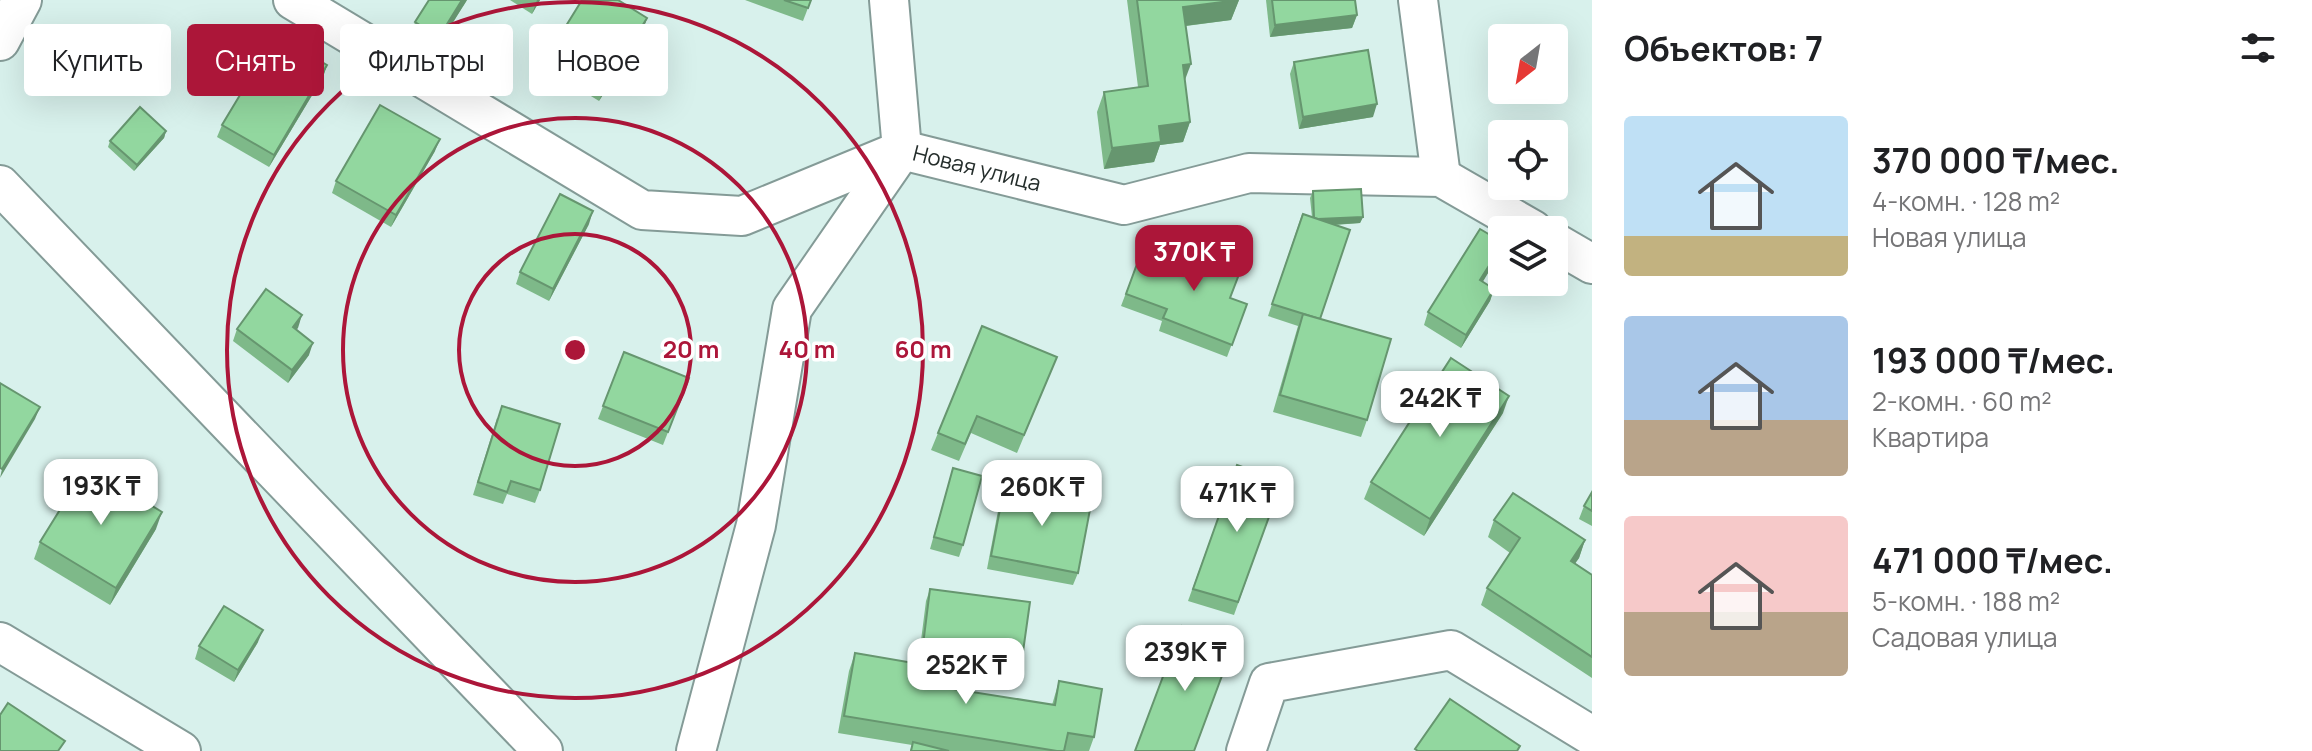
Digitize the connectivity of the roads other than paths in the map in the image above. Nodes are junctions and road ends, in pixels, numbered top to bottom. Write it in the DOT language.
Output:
graph roads {
  1 [pos="22,0"];
  2 [pos="293,0"];
  3 [pos="889,0"];
  4 [pos="1418,0"];
  5 [pos="0,41"];
  6 [pos="902,150"];
  7 [pos="1441,177"];
  8 [pos="0,185"];
  9 [pos="1509,216"];
  10 [pos="1568,250"];
  11 [pos="1592,264"];
  12 [pos="0,642"];
  13 [pos="1592,736"];
  14 [pos="181,751"];
  15 [pos="543,751"];
  16 [pos="696,751"];
  17 [pos="1246,751"];
  1 -- 5 [label="street"];
  2 -- 6 [label="street"];
  3 -- 6 [label="street"];
  4 -- 7 [label="street"];
  6 -- 7 [label="street, Новая улица"];
  6 -- 16 [label="street, Новая улица"];
  7 -- 9 [label="street, Новая улица"];
  8 -- 15 [label="street"];
  10 -- 11 [label="street"];
  12 -- 14 [label="street"];
  13 -- 17 [label="street"];
}
